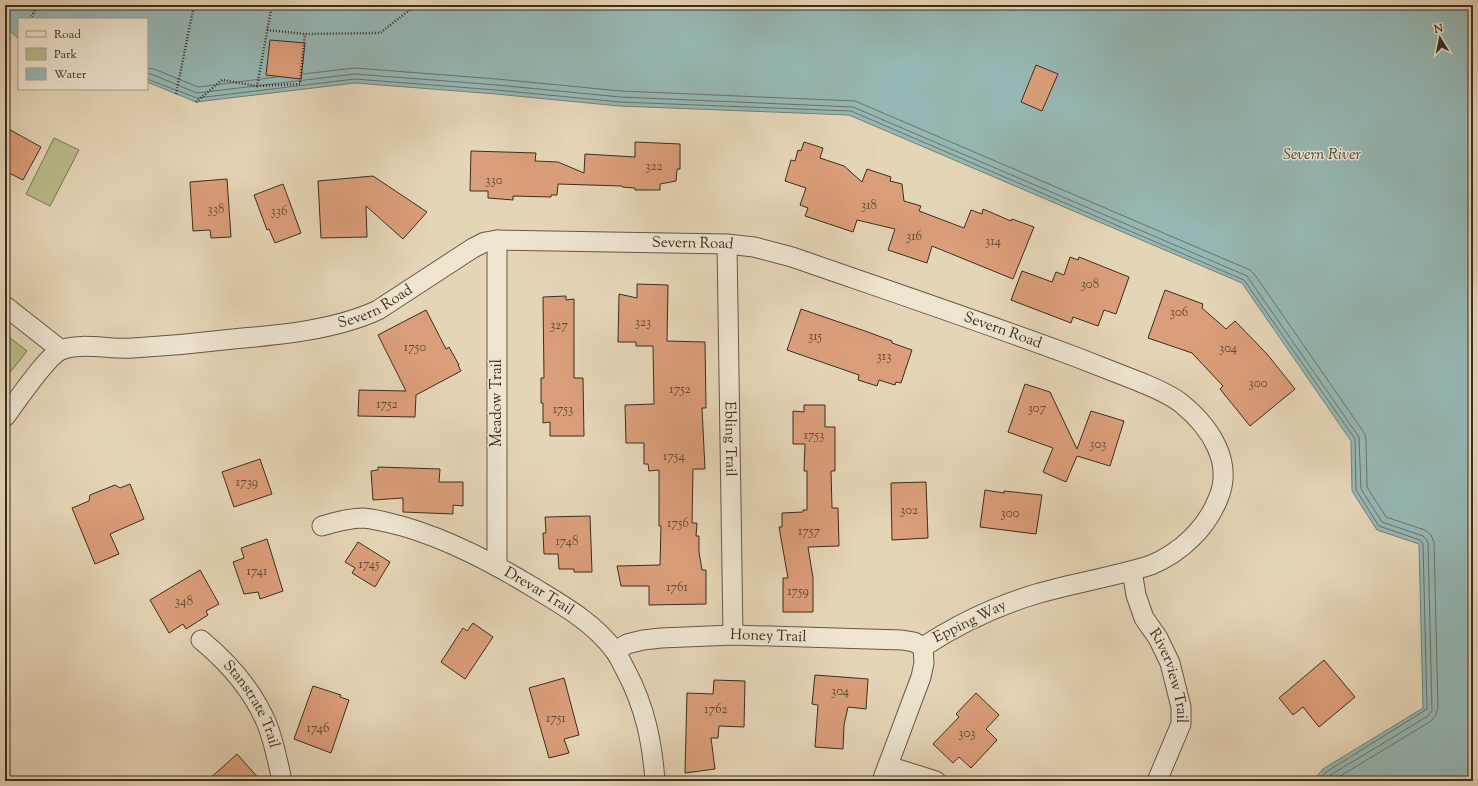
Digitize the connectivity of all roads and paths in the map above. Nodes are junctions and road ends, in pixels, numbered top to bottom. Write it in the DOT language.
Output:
graph roads {
  1 [pos="38,5"];
  2 [pos="194,5"];
  3 [pos="272,5"];
  4 [pos="416,5"];
  5 [pos="31,18"];
  6 [pos="267,30"];
  7 [pos="305,34"];
  8 [pos="257,86"];
  9 [pos="176,94"];
  10 [pos="196,102"];
  11 [pos="497,240"];
  12 [pos="727,244"];
  13 [pos="5,306"];
  14 [pos="61,350"];
  15 [pos="5,417"];
  16 [pos="322,526"];
  17 [pos="497,566"];
  18 [pos="1132,571"];
  19 [pos="733,634"];
  20 [pos="201,640"];
  21 [pos="923,647"];
  22 [pos="616,651"];
  23 [pos="885,774"];
  24 [pos="282,781"];
  25 [pos="655,781"];
  26 [pos="936,781"];
  27 [pos="1157,781"];
  1 -- 5 [label="path"];
  2 -- 9 [label="path"];
  3 -- 6 [label="path"];
  4 -- 7 [label="path"];
  6 -- 7 [label="path"];
  6 -- 8 [label="path"];
  7 -- 8 [label="path"];
  8 -- 10 [label="path"];
  11 -- 12 [label="street, Severn Road"];
  11 -- 14 [label="street, Severn Road"];
  11 -- 17 [label="street, Meadow Trail"];
  12 -- 18 [label="street, Severn Road"];
  12 -- 19 [label="street, Ebling Trail"];
  13 -- 14 [label="street"];
  14 -- 15 [label="street"];
  16 -- 17 [label="street, Drevar Trail"];
  17 -- 22 [label="street, Drevar Trail"];
  18 -- 21 [label="street, Epping Way"];
  18 -- 27 [label="street, Riverview Trail"];
  19 -- 21 [label="street, Honey Trail"];
  19 -- 22 [label="street, Honey Trail"];
  20 -- 24 [label="street, Stanstrate Trail"];
  21 -- 23 [label="street, Epping Way"];
  22 -- 25 [label="street, Drevar Trail"];
  23 -- 26 [label="street"];
}
